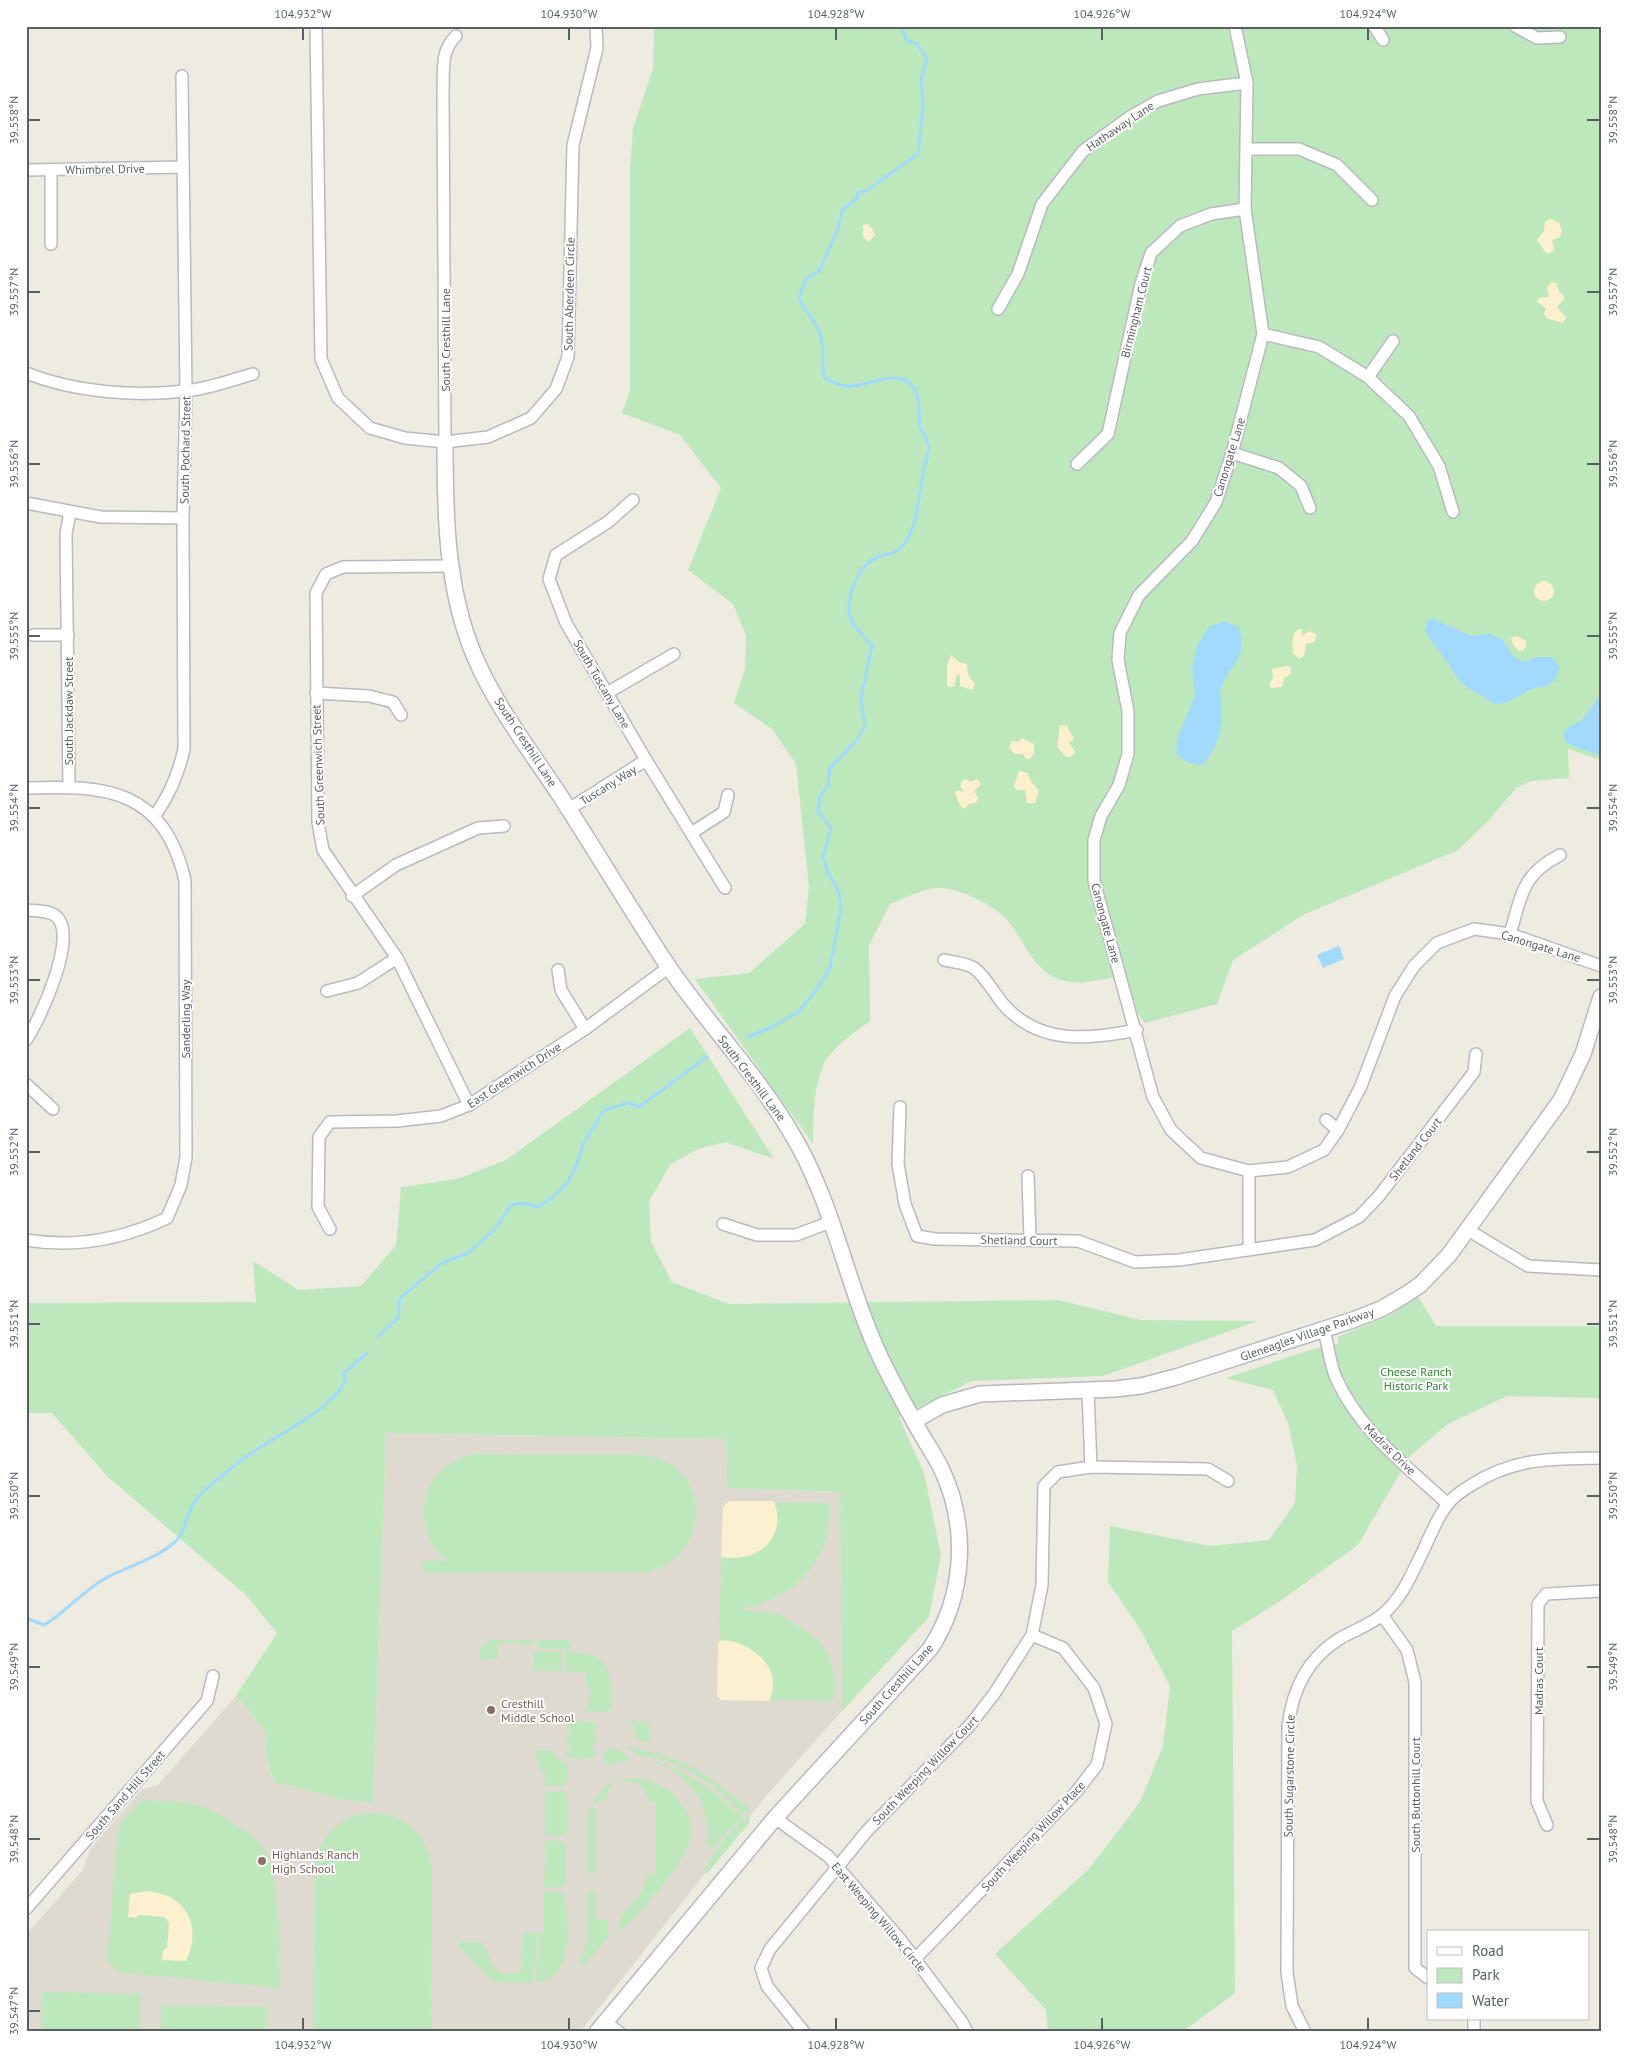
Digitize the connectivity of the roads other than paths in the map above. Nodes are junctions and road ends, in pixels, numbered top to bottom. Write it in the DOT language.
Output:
graph roads {
  1 [pos="316,26"];
  2 [pos="596,26"];
  3 [pos="1235,26"];
  4 [pos="1374,26"];
  5 [pos="1515,26"];
  6 [pos="456,36"];
  7 [pos="1560,37"];
  8 [pos="1383,40"];
  9 [pos="182,76"];
  10 [pos="1247,83"];
  11 [pos="1247,149"];
  12 [pos="183,167"];
  13 [pos="26,170"];
  14 [pos="50,170"];
  15 [pos="1372,200"];
  16 [pos="1245,209"];
  17 [pos="52,244"];
  18 [pos="998,309"];
  19 [pos="1263,334"];
  20 [pos="1393,342"];
  21 [pos="26,373"];
  22 [pos="253,374"];
  23 [pos="1368,377"];
  24 [pos="186,391"];
  25 [pos="445,442"];
  26 [pos="1232,453"];
  27 [pos="1077,464"];
  28 [pos="633,500"];
  29 [pos="26,503"];
  30 [pos="1310,508"];
  31 [pos="70,512"];
  32 [pos="1453,512"];
  33 [pos="183,518"];
  34 [pos="451,566"];
  35 [pos="33,635"];
  36 [pos="68,635"];
  37 [pos="674,654"];
  38 [pos="316,693"];
  39 [pos="607,693"];
  40 [pos="401,715"];
  41 [pos="646,760"];
  42 [pos="69,786"];
  43 [pos="26,788"];
  44 [pos="728,795"];
  45 [pos="569,809"];
  46 [pos="154,817"];
  47 [pos="504,826"];
  48 [pos="693,832"];
  49 [pos="1560,855"];
  50 [pos="725,888"];
  51 [pos="352,896"];
  52 [pos="26,910"];
  53 [pos="1510,934"];
  54 [pos="398,958"];
  55 [pos="944,960"];
  56 [pos="1601,966"];
  57 [pos="669,967"];
  58 [pos="558,970"];
  59 [pos="327,991"];
  60 [pos="1601,997"];
  61 [pos="585,1029"];
  62 [pos="1136,1030"];
  63 [pos="26,1040"];
  64 [pos="1476,1054"];
  65 [pos="26,1084"];
  66 [pos="469,1105"];
  67 [pos="900,1107"];
  68 [pos="52,1109"];
  69 [pos="1326,1120"];
  70 [pos="1338,1130"];
  71 [pos="1249,1171"];
  72 [pos="1028,1176"];
  73 [pos="833,1221"];
  74 [pos="722,1224"];
  75 [pos="330,1229"];
  76 [pos="1468,1230"];
  77 [pos="1030,1239"];
  78 [pos="26,1240"];
  79 [pos="1249,1248"];
  80 [pos="1601,1270"];
  81 [pos="1324,1330"];
  82 [pos="1088,1390"];
  83 [pos="914,1421"];
  84 [pos="1601,1458"];
  85 [pos="1091,1466"];
  86 [pos="1228,1481"];
  87 [pos="1448,1504"];
  88 [pos="1601,1591"];
  89 [pos="1382,1615"];
  90 [pos="1032,1635"];
  91 [pos="213,1676"];
  92 [pos="775,1818"];
  93 [pos="1547,1825"];
  94 [pos="837,1867"];
  95 [pos="26,1908"];
  96 [pos="915,1959"];
  97 [pos="1427,1977"];
  98 [pos="601,2027"];
  99 [pos="618,2032"];
  100 [pos="804,2032"];
  101 [pos="967,2032"];
  102 [pos="1305,2032"];
  1 -- 25 [label="street, South Aberdeen Circle"];
  2 -- 25 [label="street, South Aberdeen Circle"];
  3 -- 10 [label="street, Canongate Lane"];
  4 -- 8 [label="street"];
  5 -- 7 [label="street"];
  6 -- 25 [label="street, South Cresthill Lane"];
  9 -- 12 [label="street, South Pochard Street"];
  10 -- 11 [label="street, Canongate Lane"];
  10 -- 18 [label="street, Hathaway Lane"];
  11 -- 15 [label="street"];
  11 -- 16 [label="street, Canongate Lane"];
  12 -- 14 [label="street, Whimbrel Drive"];
  12 -- 24 [label="street, South Pochard Street"];
  13 -- 14 [label="street, Whimbrel Drive"];
  14 -- 17 [label="street"];
  16 -- 19 [label="street, Canongate Lane"];
  16 -- 27 [label="street, Birmingham Court"];
  19 -- 23 [label="street"];
  19 -- 26 [label="street, Canongate Lane"];
  20 -- 23 [label="street"];
  21 -- 24 [label="street"];
  22 -- 24 [label="street"];
  23 -- 32 [label="street"];
  24 -- 33 [label="street, South Pochard Street"];
  25 -- 34 [label="street, South Cresthill Lane"];
  26 -- 30 [label="street"];
  26 -- 62 [label="street, Canongate Lane"];
  28 -- 39 [label="street, South Tuscany Lane"];
  29 -- 31 [label="street"];
  31 -- 33 [label="street"];
  31 -- 36 [label="street, South Jackdaw Street"];
  33 -- 46 [label="street, South Pochard Street"];
  34 -- 38 [label="street, South Greenwich Street"];
  34 -- 45 [label="street, South Cresthill Lane"];
  35 -- 36 [label="street"];
  36 -- 42 [label="street, South Jackdaw Street"];
  37 -- 39 [label="street"];
  38 -- 40 [label="street"];
  38 -- 51 [label="street, South Greenwich Street"];
  39 -- 41 [label="street, South Tuscany Lane"];
  41 -- 45 [label="street, Tuscany Way"];
  41 -- 48 [label="street, South Tuscany Lane"];
  42 -- 43 [label="street, Sanderling Way"];
  42 -- 46 [label="street, Sanderling Way"];
  44 -- 48 [label="street"];
  45 -- 57 [label="street, South Cresthill Lane"];
  46 -- 78 [label="street, Sanderling Way"];
  47 -- 51 [label="street"];
  48 -- 50 [label="street, South Tuscany Lane"];
  49 -- 53 [label="street"];
  51 -- 54 [label="street, South Greenwich Street"];
  52 -- 63 [label="street"];
  53 -- 56 [label="street, Canongate Lane"];
  53 -- 70 [label="street, Canongate Lane"];
  54 -- 59 [label="street"];
  54 -- 66 [label="street, South Greenwich Street"];
  55 -- 62 [label="street"];
  57 -- 61 [label="street, East Greenwich Drive"];
  57 -- 73 [label="street, South Cresthill Lane"];
  58 -- 61 [label="street"];
  60 -- 76 [label="street, Gleneagles Village Parkway"];
  61 -- 66 [label="street, East Greenwich Drive"];
  62 -- 71 [label="street, Canongate Lane"];
  64 -- 79 [label="street, Shetland Court"];
  65 -- 68 [label="street"];
  66 -- 75 [label="street, East Greenwich Drive"];
  67 -- 77 [label="street, Shetland Court"];
  69 -- 70 [label="street"];
  70 -- 71 [label="street, Canongate Lane"];
  71 -- 79 [label="street"];
  72 -- 77 [label="street"];
  73 -- 74 [label="street"];
  73 -- 83 [label="street, South Cresthill Lane"];
  76 -- 80 [label="street"];
  76 -- 81 [label="street, Gleneagles Village Parkway"];
  77 -- 79 [label="street, Shetland Court"];
  81 -- 82 [label="street, Gleneagles Village Parkway"];
  81 -- 87 [label="street, Madras Drive"];
  82 -- 83 [label="street, Gleneagles Village Parkway"];
  82 -- 85 [label="street"];
  83 -- 92 [label="street, South Cresthill Lane"];
  84 -- 87 [label="street, South Sugarstone Circle"];
  85 -- 86 [label="street, South Weeping Willow Court"];
  85 -- 90 [label="street, South Weeping Willow Court"];
  87 -- 89 [label="street, South Sugarstone Circle"];
  88 -- 93 [label="street, Madras Court"];
  89 -- 97 [label="street, South Buttonhill Court"];
  89 -- 102 [label="street, South Sugarstone Circle"];
  90 -- 94 [label="street, South Weeping Willow Court"];
  90 -- 96 [label="street, South Weeping Willow Place"];
  91 -- 95 [label="street, South Sand Hill Street"];
  92 -- 94 [label="street, East Weeping Willow Circle"];
  92 -- 98 [label="street, South Cresthill Lane"];
  94 -- 96 [label="street, East Weeping Willow Circle"];
  94 -- 100 [label="street, South Weeping Willow Court"];
  96 -- 101 [label="street, East Weeping Willow Circle"];
  98 -- 99 [label="street"];
}
